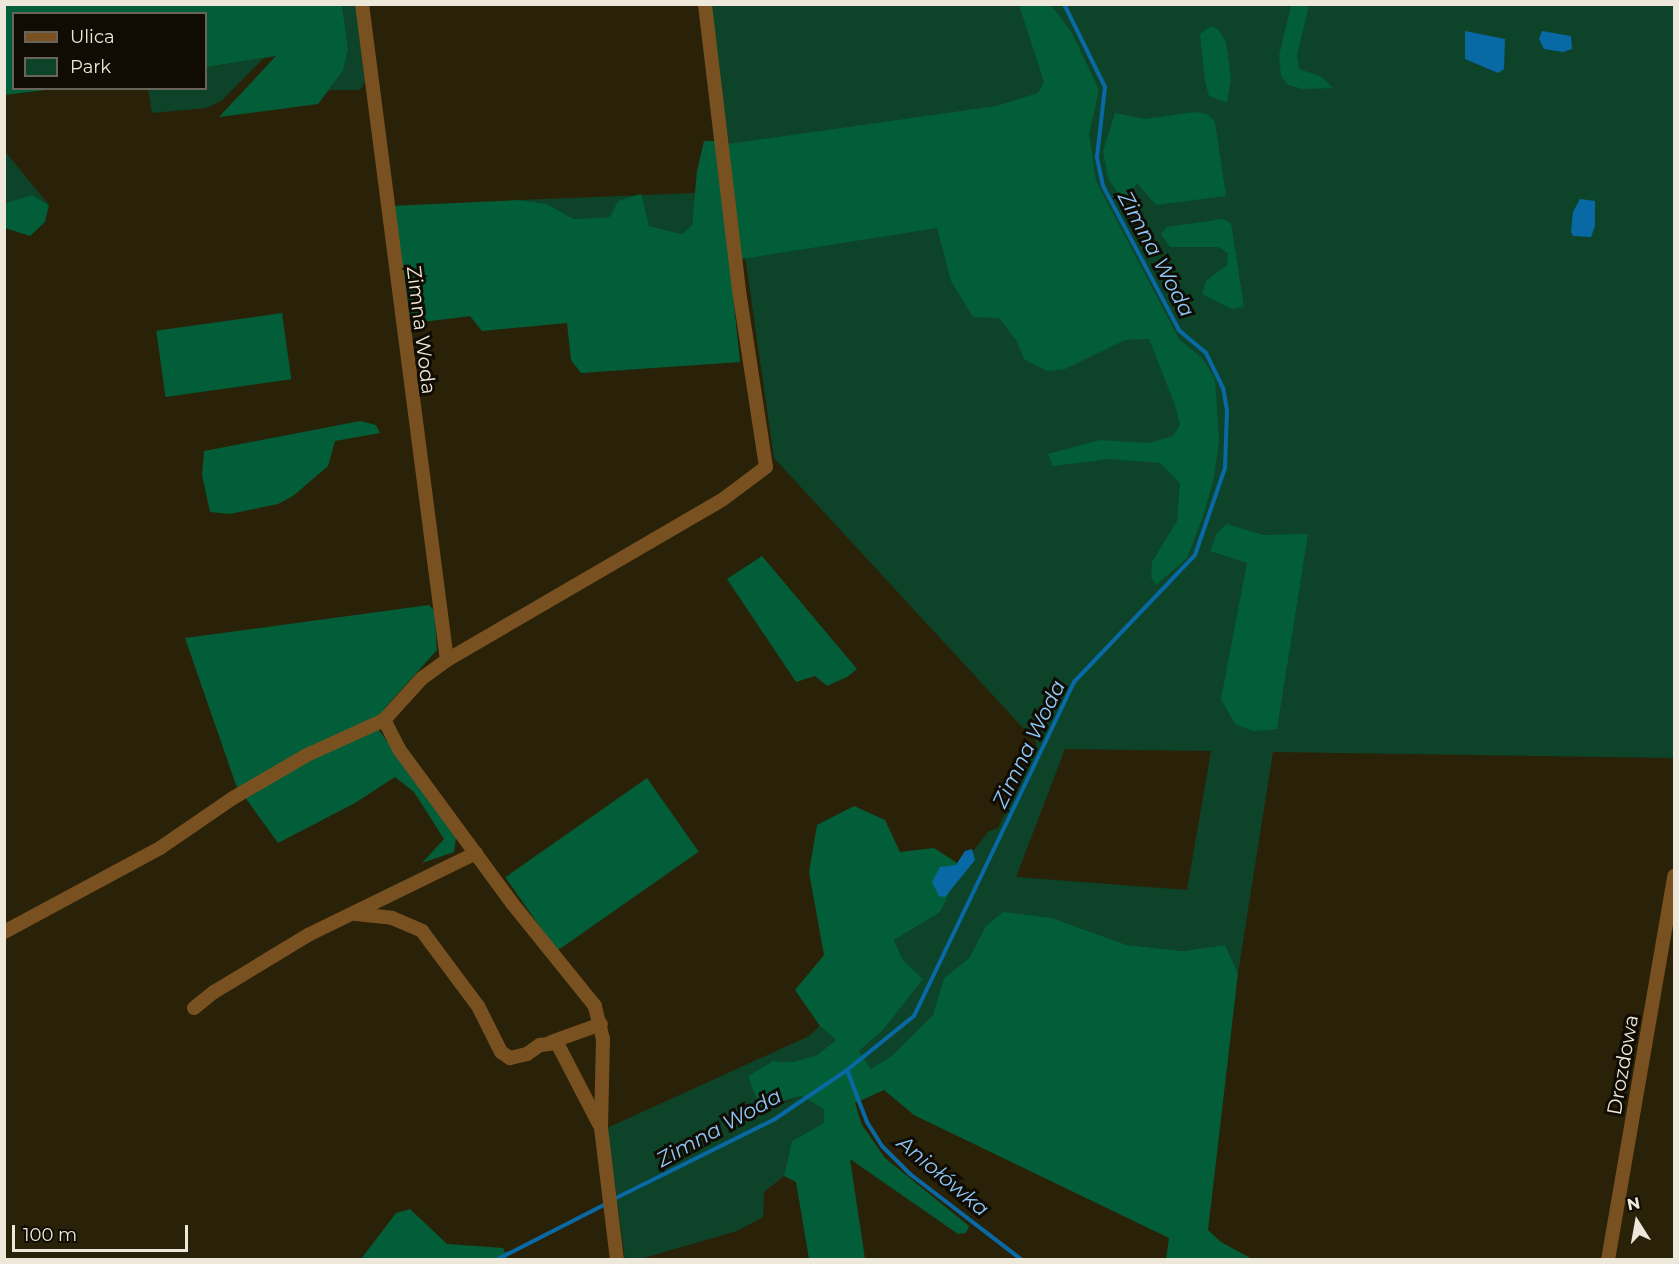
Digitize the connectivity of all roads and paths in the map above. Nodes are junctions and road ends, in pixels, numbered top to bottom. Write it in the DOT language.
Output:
graph roads {
  1 [pos="362,4"];
  2 [pos="705,4"];
  3 [pos="447,660"];
  4 [pos="384,720"];
  5 [pos="476,853"];
  6 [pos="1674,876"];
  7 [pos="357,914"];
  8 [pos="4,932"];
  9 [pos="194,1008"];
  10 [pos="601,1024"];
  11 [pos="551,1042"];
  12 [pos="601,1130"];
  13 [pos="617,1260"];
  14 [pos="1608,1260"];
  1 -- 3 [label="street, Zimna Woda"];
  2 -- 3 [label="street"];
  3 -- 4 [label="street"];
  4 -- 5 [label="street"];
  4 -- 8 [label="street"];
  5 -- 7 [label="street"];
  5 -- 10 [label="street"];
  6 -- 14 [label="street, Drozdowa"];
  7 -- 9 [label="street"];
  7 -- 11 [label="street"];
  10 -- 11 [label="street"];
  10 -- 12 [label="street"];
  11 -- 12 [label="street"];
  12 -- 13 [label="street"];
}
